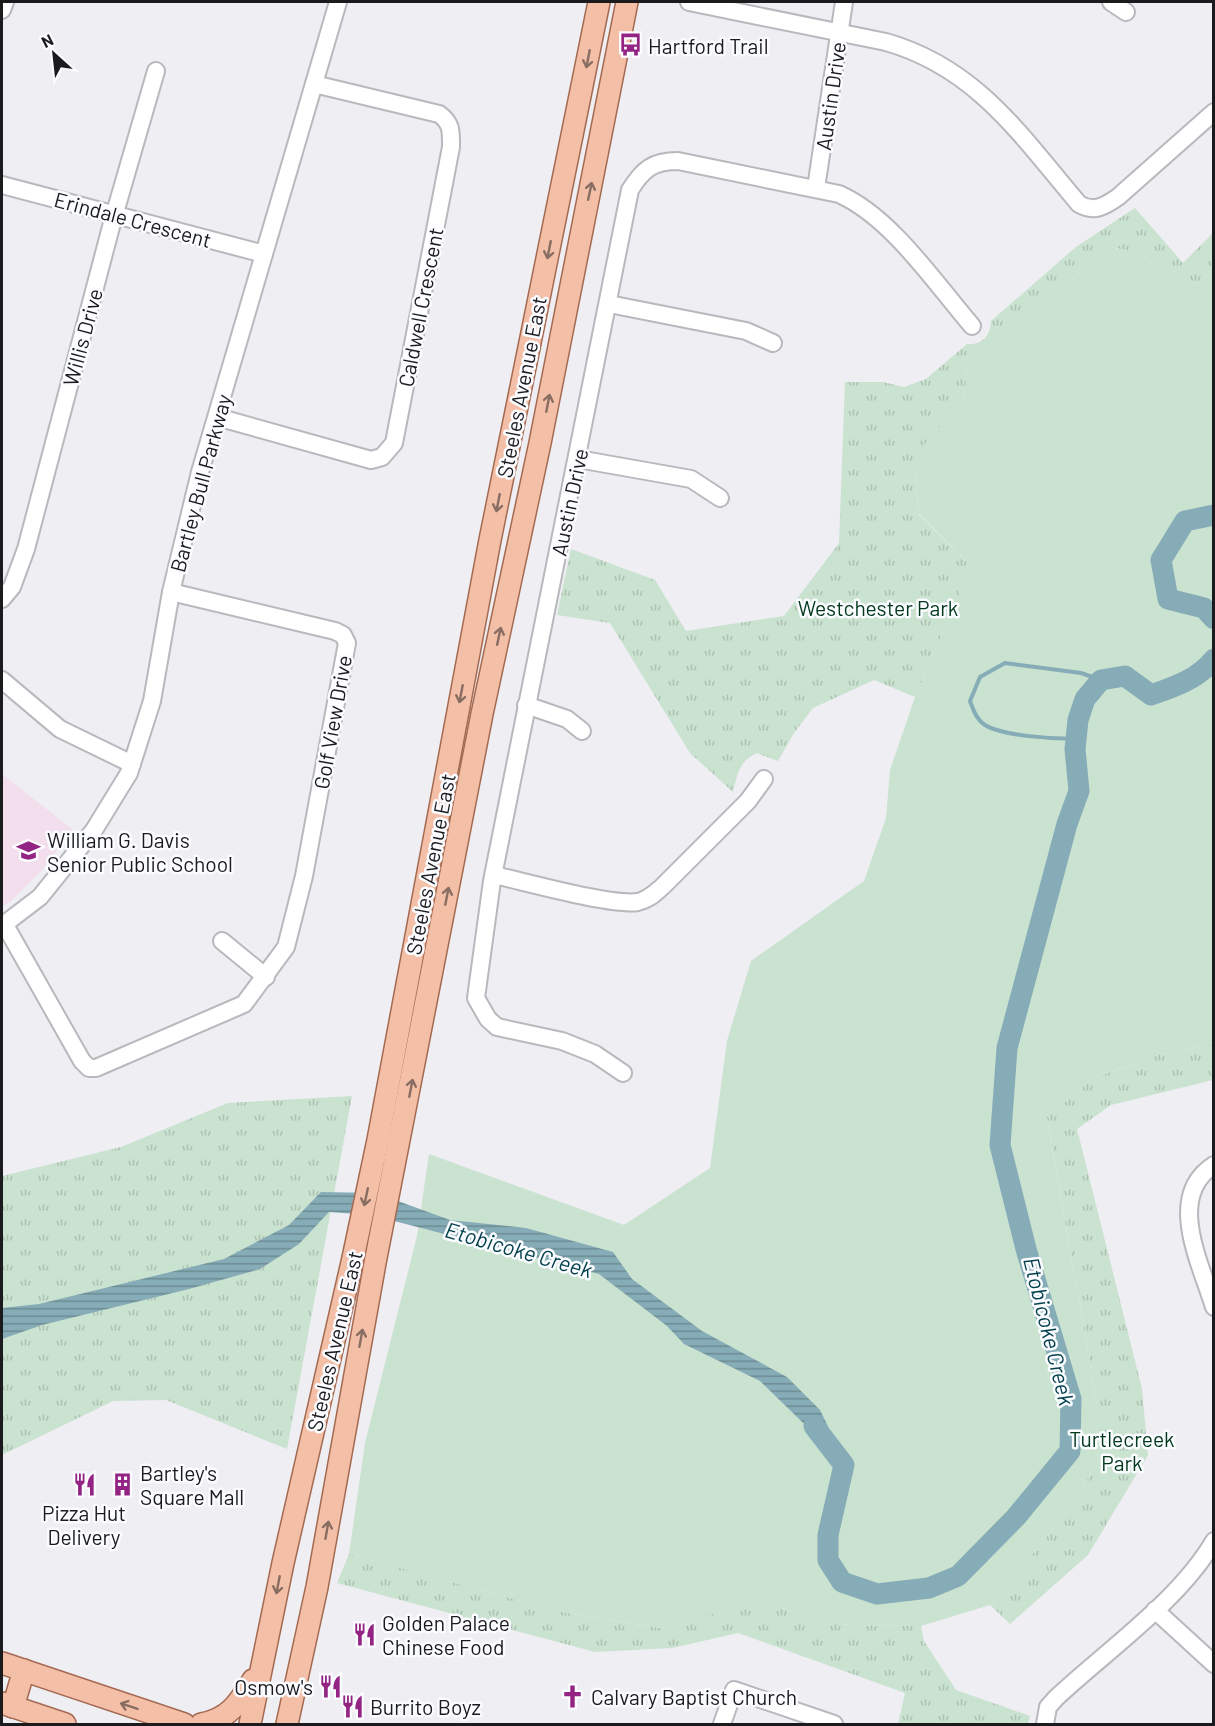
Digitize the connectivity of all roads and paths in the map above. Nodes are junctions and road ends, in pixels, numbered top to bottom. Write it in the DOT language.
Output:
graph roads {
  1 [pos="4,2"];
  2 [pos="339,2"];
  3 [pos="599,2"];
  4 [pos="627,2"];
  5 [pos="689,2"];
  6 [pos="844,2"];
  7 [pos="1111,2"];
  8 [pos="2,10"];
  9 [pos="1126,12"];
  10 [pos="839,31"];
  11 [pos="156,71"];
  12 [pos="314,84"];
  13 [pos="1214,112"];
  14 [pos="2,185"];
  15 [pos="816,188"];
  16 [pos="115,213"];
  17 [pos="264,254"];
  18 [pos="609,304"];
  19 [pos="972,326"];
  20 [pos="773,343"];
  21 [pos="216,417"];
  22 [pos="578,459"];
  23 [pos="720,498"];
  24 [pos="171,592"];
  25 [pos="2,599"];
  26 [pos="2,680"];
  27 [pos="526,705"];
  28 [pos="582,731"];
  29 [pos="132,764"];
  30 [pos="764,779"];
  31 [pos="494,875"];
  32 [pos="3,925"];
  33 [pos="222,941"];
  34 [pos="266,977"];
  35 [pos="623,1073"];
  36 [pos="1214,1164"];
  37 [pos="1214,1306"];
  38 [pos="1214,1542"];
  39 [pos="1155,1610"];
  40 [pos="2,1663"];
  41 [pos="1214,1664"];
  42 [pos="262,1667"];
  43 [pos="24,1671"];
  44 [pos="296,1680"];
  45 [pos="7,1705"];
  46 [pos="65,1725"];
  47 [pos="184,1725"];
  48 [pos="201,1725"];
  49 [pos="250,1725"];
  50 [pos="286,1725"];
  51 [pos="299,1725"];
  52 [pos="722,1725"];
  53 [pos="834,1725"];
  54 [pos="1045,1725"];
  1 -- 8 [label="street"];
  2 -- 12 [label="street, Bartley Bull Parkway"];
  3 -- 42 [label="main road, Steeles Avenue East, one-way"];
  44 -- 4 [label="main road, Steeles Avenue East, one-way"];
  5 -- 10 [label="street"];
  6 -- 10 [label="street, Austin Drive"];
  7 -- 9 [label="street"];
  10 -- 13 [label="street"];
  10 -- 15 [label="street, Austin Drive"];
  11 -- 16 [label="street, Willis Drive"];
  12 -- 17 [label="street, Bartley Bull Parkway"];
  12 -- 21 [label="street, Caldwell Crescent"];
  14 -- 16 [label="street, Erindale Crescent"];
  15 -- 18 [label="street, Austin Drive"];
  15 -- 19 [label="street"];
  16 -- 17 [label="street, Erindale Crescent"];
  16 -- 25 [label="street, Willis Drive"];
  17 -- 21 [label="street, Bartley Bull Parkway"];
  18 -- 20 [label="street"];
  18 -- 22 [label="street, Austin Drive"];
  21 -- 24 [label="street, Bartley Bull Parkway"];
  22 -- 23 [label="street"];
  22 -- 27 [label="street, Austin Drive"];
  24 -- 29 [label="street, Bartley Bull Parkway"];
  24 -- 34 [label="street, Golf View Drive"];
  26 -- 29 [label="street"];
  27 -- 28 [label="street"];
  27 -- 31 [label="street, Austin Drive"];
  29 -- 32 [label="street, Bartley Bull Parkway"];
  30 -- 31 [label="street"];
  31 -- 35 [label="street, Austin Drive"];
  32 -- 34 [label="street, Golf View Drive"];
  33 -- 34 [label="street"];
  36 -- 37 [label="street"];
  38 -- 39 [label="street"];
  39 -- 41 [label="street"];
  39 -- 54 [label="street"];
  40 -- 43 [label="main road"];
  42 -- 48 [label="main road"];
  42 -- 49 [label="main road, Steeles Avenue East"];
  43 -- 45 [label="main road"];
  47 -- 43 [label="main road, one-way"];
  44 -- 50 [label="main road, Steeles Avenue East"];
  44 -- 51 [label="main road"];
  45 -- 46 [label="main road"];
  52 -- 53 [label="street"];
}
